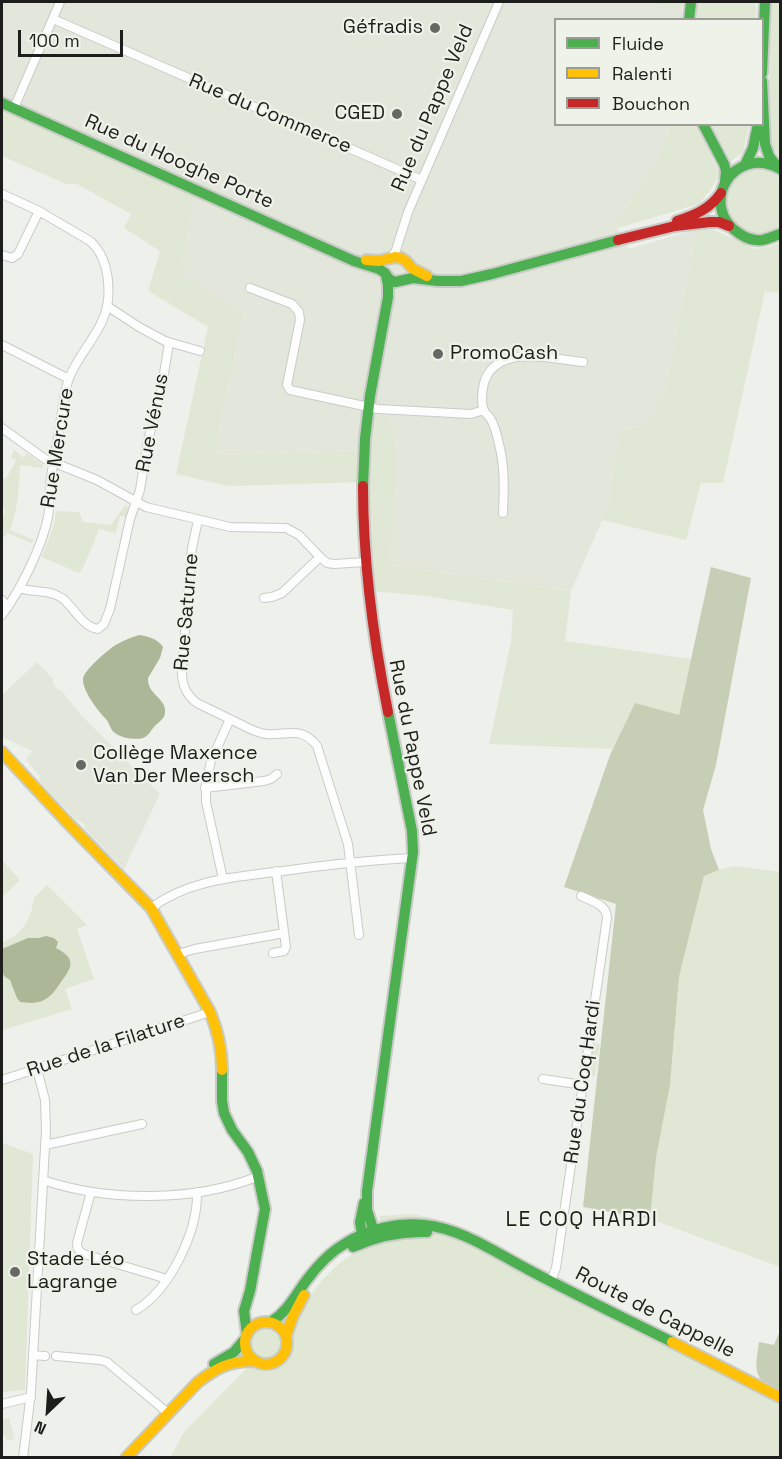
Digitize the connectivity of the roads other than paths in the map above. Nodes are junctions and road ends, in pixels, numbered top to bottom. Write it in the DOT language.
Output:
graph roads {
  1 [pos="60,2"];
  2 [pos="499,2"];
  3 [pos="691,2"];
  4 [pos="765,2"];
  5 [pos="689,18"];
  6 [pos="53,20"];
  7 [pos="764,25"];
  8 [pos="2,103"];
  9 [pos="14,108"];
  10 [pos="764,115"];
  11 [pos="705,126"];
  12 [pos="758,126"];
  13 [pos="745,165"];
  14 [pos="779,168"];
  15 [pos="422,180"];
  16 [pos="725,182"];
  17 [pos="721,192"];
  18 [pos="2,194"];
  19 [pos="39,211"];
  20 [pos="729,226"];
  21 [pos="402,229"];
  22 [pos="780,234"];
  23 [pos="634,236"];
  24 [pos="341,254"];
  25 [pos="2,255"];
  26 [pos="391,259"];
  27 [pos="407,263"];
  28 [pos="386,274"];
  29 [pos="402,280"];
  30 [pos="444,281"];
  31 [pos="250,288"];
  32 [pos="107,306"];
  33 [pos="386,310"];
  34 [pos="169,343"];
  35 [pos="2,345"];
  36 [pos="200,351"];
  37 [pos="583,362"];
  38 [pos="69,379"];
  39 [pos="369,407"];
  40 [pos="483,410"];
  41 [pos="2,428"];
  42 [pos="53,463"];
  43 [pos="136,502"];
  44 [pos="503,513"];
  45 [pos="198,519"];
  46 [pos="320,557"];
  47 [pos="365,562"];
  48 [pos="19,588"];
  49 [pos="264,598"];
  50 [pos="2,600"];
  51 [pos="8,607"];
  52 [pos="2,615"];
  53 [pos="230,719"];
  54 [pos="2,752"];
  55 [pos="278,774"];
  56 [pos="205,788"];
  57 [pos="413,858"];
  58 [pos="351,862"];
  59 [pos="276,872"];
  60 [pos="223,879"];
  61 [pos="582,896"];
  62 [pos="151,908"];
  63 [pos="284,933"];
  64 [pos="359,935"];
  65 [pos="273,953"];
  66 [pos="178,954"];
  67 [pos="210,1012"];
  68 [pos="37,1069"];
  69 [pos="543,1078"];
  70 [pos="2,1080"];
  71 [pos="583,1084"];
  72 [pos="142,1124"];
  73 [pos="45,1145"];
  74 [pos="255,1177"];
  75 [pos="43,1180"];
  76 [pos="368,1191"];
  77 [pos="91,1192"];
  78 [pos="197,1192"];
  79 [pos="375,1234"];
  80 [pos="362,1239"];
  81 [pos="167,1279"];
  82 [pos="551,1281"];
  83 [pos="250,1291"];
  84 [pos="136,1310"];
  85 [pos="267,1322"];
  86 [pos="246,1336"];
  87 [pos="286,1336"];
  88 [pos="33,1355"];
  89 [pos="45,1356"];
  90 [pos="56,1356"];
  91 [pos="255,1361"];
  92 [pos="183,1396"];
  93 [pos="31,1397"];
  94 [pos="780,1397"];
  95 [pos="2,1404"];
  96 [pos="168,1413"];
  97 [pos="23,1458"];
  98 [pos="126,1458"];
  1 -- 6 [label="street"];
  2 -- 15 [label="street, Rue du Pappe Veld"];
  3 -- 5 [label="main road"];
  4 -- 7 [label="main road"];
  6 -- 9 [label="street"];
  6 -- 15 [label="street, Rue du Commerce"];
  8 -- 9 [label="main road, Rue du Hooghe Porte"];
  9 -- 24 [label="main road, Rue du Hooghe Porte"];
  10 -- 14 [label="main road"];
  11 -- 16 [label="main road"];
  12 -- 13 [label="main road"];
  13 -- 14 [label="main road"];
  13 -- 16 [label="main road"];
  15 -- 21 [label="street, Rue du Pappe Veld"];
  16 -- 17 [label="main road"];
  17 -- 20 [label="main road"];
  17 -- 23 [label="main road"];
  18 -- 19 [label="street, Rue Mercure"];
  19 -- 25 [label="street"];
  19 -- 32 [label="street, Rue Mercure"];
  20 -- 22 [label="main road"];
  20 -- 23 [label="main road"];
  21 -- 26 [label="street, Rue du Pappe Veld"];
  21 -- 27 [label="street, Rue du Pappe Veld"];
  23 -- 30 [label="main road"];
  24 -- 26 [label="main road, Rue du Hooghe Porte"];
  24 -- 28 [label="main road, Rue du Hooghe Porte"];
  26 -- 27 [label="main road"];
  26 -- 28 [label="main road"];
  27 -- 29 [label="main road"];
  27 -- 30 [label="main road"];
  28 -- 29 [label="main road"];
  28 -- 33 [label="main road, Rue du Pappe Veld"];
  29 -- 30 [label="main road"];
  29 -- 33 [label="main road, Rue du Pappe Veld"];
  31 -- 39 [label="street"];
  32 -- 34 [label="street"];
  32 -- 38 [label="street, Rue Mercure"];
  33 -- 39 [label="main road, Rue du Pappe Veld"];
  34 -- 36 [label="street"];
  34 -- 43 [label="street, Rue Vénus"];
  35 -- 38 [label="street"];
  37 -- 40 [label="street"];
  38 -- 42 [label="street, Rue Mercure"];
  39 -- 40 [label="street"];
  39 -- 47 [label="main road, Rue du Pappe Veld"];
  40 -- 44 [label="street"];
  41 -- 42 [label="street"];
  42 -- 43 [label="street"];
  42 -- 48 [label="street, Rue Mercure"];
  43 -- 45 [label="street"];
  43 -- 48 [label="street, Rue Vénus"];
  45 -- 46 [label="street"];
  45 -- 53 [label="street, Rue Saturne"];
  46 -- 47 [label="street"];
  46 -- 49 [label="street"];
  47 -- 57 [label="main road, Rue du Pappe Veld"];
  48 -- 51 [label="street, Rue Mercure"];
  50 -- 51 [label="street"];
  51 -- 52 [label="street, Rue Mercure"];
  53 -- 56 [label="street"];
  53 -- 58 [label="street"];
  54 -- 62 [label="main road"];
  55 -- 56 [label="street"];
  56 -- 60 [label="street"];
  57 -- 58 [label="street"];
  57 -- 76 [label="main road, Rue du Pappe Veld"];
  58 -- 59 [label="street"];
  58 -- 64 [label="street"];
  59 -- 60 [label="street"];
  59 -- 63 [label="street"];
  60 -- 62 [label="street"];
  61 -- 71 [label="street, Rue du Coq Hardi"];
  62 -- 66 [label="main road"];
  63 -- 65 [label="street"];
  63 -- 66 [label="street"];
  66 -- 67 [label="main road"];
  67 -- 68 [label="street, Rue de la Filature"];
  67 -- 74 [label="main road"];
  68 -- 70 [label="street, Rue de la Filature"];
  68 -- 73 [label="street"];
  69 -- 71 [label="street"];
  71 -- 82 [label="street, Rue du Coq Hardi"];
  72 -- 73 [label="street"];
  73 -- 75 [label="street"];
  74 -- 78 [label="street"];
  74 -- 83 [label="main road"];
  75 -- 77 [label="street"];
  75 -- 88 [label="street"];
  76 -- 79 [label="main road, Rue du Pappe Veld"];
  76 -- 80 [label="main road, Rue du Pappe Veld"];
  77 -- 78 [label="street"];
  77 -- 81 [label="street"];
  78 -- 81 [label="street"];
  79 -- 80 [label="main road, Route de Cappelle"];
  79 -- 82 [label="main road, Route de Cappelle"];
  80 -- 85 [label="main road"];
  80 -- 87 [label="main road"];
  81 -- 84 [label="street"];
  82 -- 94 [label="main road, Route de Cappelle"];
  83 -- 85 [label="main road"];
  83 -- 86 [label="main road"];
  85 -- 86 [label="main road"];
  85 -- 87 [label="main road"];
  86 -- 91 [label="main road"];
  86 -- 92 [label="main road"];
  87 -- 91 [label="main road"];
  88 -- 89 [label="street"];
  88 -- 93 [label="street"];
  90 -- 96 [label="street"];
  91 -- 92 [label="main road"];
  92 -- 96 [label="main road"];
  93 -- 95 [label="street"];
  93 -- 97 [label="street"];
  96 -- 98 [label="main road"];
}
